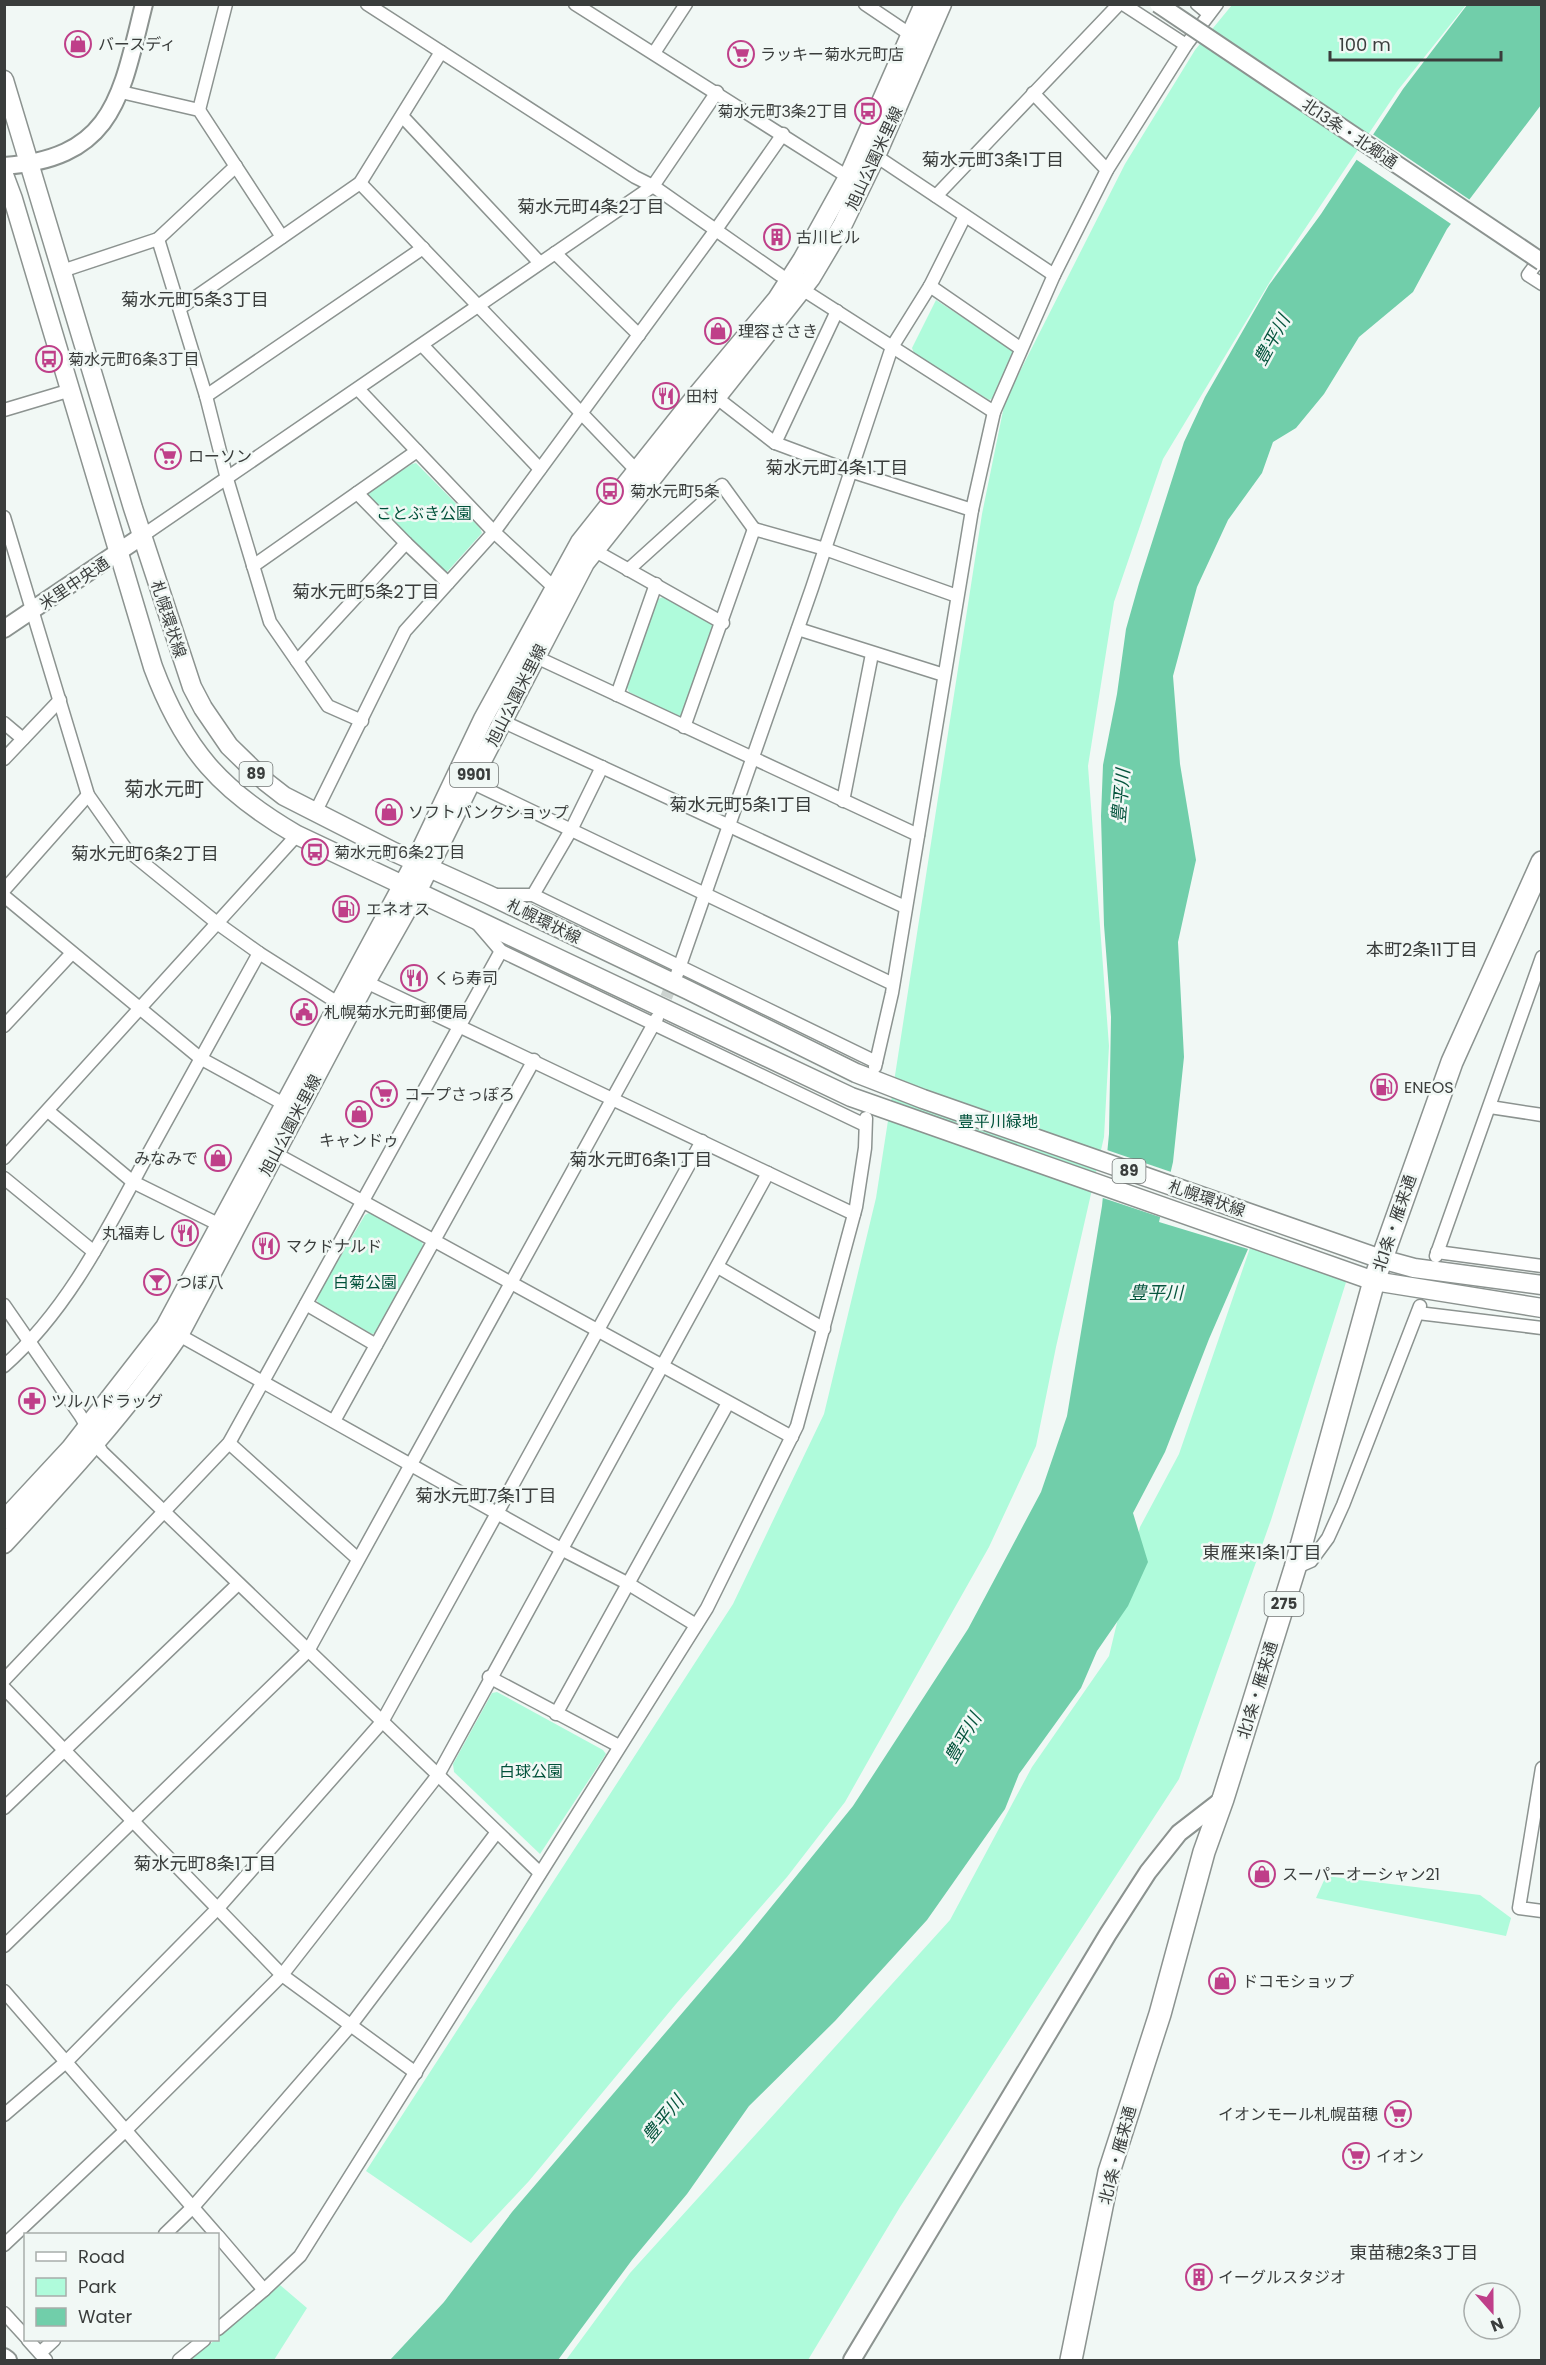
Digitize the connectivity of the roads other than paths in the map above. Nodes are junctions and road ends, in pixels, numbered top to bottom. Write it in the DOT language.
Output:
graph roads {
  1 [pos="144,4"];
  2 [pos="226,4"];
  3 [pos="367,4"];
  4 [pos="575,4"];
  5 [pos="686,4"];
  6 [pos="866,4"];
  7 [pos="924,4"];
  8 [pos="942,4"];
  9 [pos="1121,4"];
  10 [pos="1158,4"];
  11 [pos="1197,4"];
  12 [pos="1213,9"];
  13 [pos="911,35"];
  14 [pos="1186,45"];
  15 [pos="441,52"];
  16 [pos="654,53"];
  17 [pos="4,80"];
  18 [pos="121,92"];
  19 [pos="717,92"];
  20 [pos="1033,93"];
  21 [pos="199,110"];
  22 [pos="402,116"];
  23 [pos="783,134"];
  24 [pos="876,156"];
  25 [pos="30,164"];
  26 [pos="4,166"];
  27 [pos="236,166"];
  28 [pos="1107,170"];
  29 [pos="4,175"];
  30 [pos="849,177"];
  31 [pos="360,183"];
  32 [pos="653,186"];
  33 [pos="936,196"];
  34 [pos="965,216"];
  35 [pos="715,231"];
  36 [pos="282,237"];
  37 [pos="158,239"];
  38 [pos="423,248"];
  39 [pos="555,253"];
  40 [pos="1542,256"];
  41 [pos="1542,261"];
  42 [pos="540,263"];
  43 [pos="62,271"];
  44 [pos="1054,275"];
  45 [pos="796,284"];
  46 [pos="1542,284"];
  47 [pos="930,286"];
  48 [pos="478,306"];
  49 [pos="180,308"];
  50 [pos="837,311"];
  51 [pos="639,335"];
  52 [pos="422,345"];
  53 [pos="892,347"];
  54 [pos="1020,348"];
  55 [pos="358,389"];
  56 [pos="70,390"];
  57 [pos="206,396"];
  58 [pos="717,398"];
  59 [pos="4,410"];
  60 [pos="994,412"];
  61 [pos="581,413"];
  62 [pos="775,443"];
  63 [pos="417,451"];
  64 [pos="540,469"];
  65 [pos="636,470"];
  66 [pos="850,471"];
  67 [pos="227,479"];
  68 [pos="357,493"];
  69 [pos="972,510"];
  70 [pos="4,517"];
  71 [pos="754,529"];
  72 [pos="494,532"];
  73 [pos="142,536"];
  74 [pos="406,543"];
  75 [pos="587,546"];
  76 [pos="825,549"];
  77 [pos="119,552"];
  78 [pos="253,566"];
  79 [pos="628,570"];
  80 [pos="448,583"];
  81 [pos="656,584"];
  82 [pos="561,593"];
  83 [pos="957,596"];
  84 [pos="32,611"];
  85 [pos="723,623"];
  86 [pos="4,629"];
  87 [pos="798,629"];
  88 [pos="872,654"];
  89 [pos="536,657"];
  90 [pos="297,661"];
  91 [pos="944,675"];
  92 [pos="617,695"];
  93 [pos="60,700"];
  94 [pos="362,721"];
  95 [pos="502,722"];
  96 [pos="4,723"];
  97 [pos="684,727"];
  98 [pos="23,738"];
  99 [pos="4,759"];
  100 [pos="752,759"];
  101 [pos="602,767"];
  102 [pos="471,782"];
  103 [pos="88,795"];
  104 [pos="843,801"];
  105 [pos="316,811"];
  106 [pos="729,826"];
  107 [pos="571,830"];
  108 [pos="297,835"];
  109 [pos="918,835"];
  110 [pos="1542,862"];
  111 [pos="422,865"];
  112 [pos="409,888"];
  113 [pos="4,890"];
  114 [pos="706,893"];
  115 [pos="489,895"];
  116 [pos="533,895"];
  117 [pos="4,896"];
  118 [pos="905,907"];
  119 [pos="471,916"];
  120 [pos="217,923"];
  121 [pos="501,951"];
  122 [pos="72,953"];
  123 [pos="259,953"];
  124 [pos="1542,957"];
  125 [pos="679,970"];
  126 [pos="366,982"];
  127 [pos="893,984"];
  128 [pos="338,1003"];
  129 [pos="139,1008"];
  130 [pos="656,1021"];
  131 [pos="4,1026"];
  132 [pos="460,1026"];
  133 [pos="200,1058"];
  134 [pos="534,1060"];
  135 [pos="614,1098"];
  136 [pos="284,1104"];
  137 [pos="1490,1107"];
  138 [pos="48,1110"];
  139 [pos="1542,1115"];
  140 [pos="702,1141"];
  141 [pos="268,1150"];
  142 [pos="4,1158"];
  143 [pos="768,1173"];
  144 [pos="4,1178"];
  145 [pos="133,1182"];
  146 [pos="363,1201"];
  147 [pos="854,1214"];
  148 [pos="219,1225"];
  149 [pos="434,1240"];
  150 [pos="94,1252"];
  151 [pos="1381,1259"];
  152 [pos="1542,1266"];
  153 [pos="718,1267"];
  154 [pos="1374,1281"];
  155 [pos="512,1282"];
  156 [pos="1542,1285"];
  157 [pos="306,1304"];
  158 [pos="4,1305"];
  159 [pos="1542,1308"];
  160 [pos="1542,1328"];
  161 [pos="824,1329"];
  162 [pos="597,1330"];
  163 [pos="179,1335"];
  164 [pos="30,1344"];
  165 [pos="376,1345"];
  166 [pos="4,1366"];
  167 [pos="662,1366"];
  168 [pos="263,1382"];
  169 [pos="728,1403"];
  170 [pos="334,1421"];
  171 [pos="92,1435"];
  172 [pos="792,1437"];
  173 [pos="229,1443"];
  174 [pos="411,1464"];
  175 [pos="163,1512"];
  176 [pos="498,1513"];
  177 [pos="4,1520"];
  178 [pos="4,1544"];
  179 [pos="561,1549"];
  180 [pos="358,1560"];
  181 [pos="1295,1568"];
  182 [pos="627,1583"];
  183 [pos="238,1584"];
  184 [pos="696,1625"];
  185 [pos="308,1651"];
  186 [pos="489,1677"];
  187 [pos="4,1680"];
  188 [pos="4,1688"];
  189 [pos="556,1714"];
  190 [pos="382,1722"];
  191 [pos="619,1746"];
  192 [pos="65,1750"];
  193 [pos="1542,1768"];
  194 [pos="438,1775"];
  195 [pos="1223,1799"];
  196 [pos="1539,1799"];
  197 [pos="4,1808"];
  198 [pos="133,1821"];
  199 [pos="497,1832"];
  200 [pos="540,1873"];
  201 [pos="218,1908"];
  202 [pos="1542,1911"];
  203 [pos="4,1946"];
  204 [pos="282,1975"];
  205 [pos="4,1991"];
  206 [pos="351,2025"];
  207 [pos="67,2061"];
  208 [pos="416,2073"];
  209 [pos="4,2115"];
  210 [pos="126,2130"];
  211 [pos="193,2207"];
  212 [pos="167,2233"];
  213 [pos="215,2233"];
  214 [pos="219,2237"];
  215 [pos="4,2245"];
  216 [pos="264,2290"];
  217 [pos="4,2313"];
  218 [pos="219,2328"];
  219 [pos="24,2335"];
  220 [pos="30,2341"];
  221 [pos="53,2341"];
  222 [pos="203,2341"];
  223 [pos="4,2357"];
  224 [pos="43,2357"];
  225 [pos="8,2361"];
  226 [pos="179,2361"];
  227 [pos="852,2361"];
  228 [pos="1071,2361"];
  1 -- 18 [label="street"];
  2 -- 21 [label="street"];
  3 -- 15 [label="street"];
  4 -- 16 [label="street"];
  5 -- 16 [label="street"];
  6 -- 13 [label="street"];
  7 -- 13 [label="main road, 旭山公園米里線 / 9901"];
  8 -- 24 [label="main road, 旭山公園米里線 / 9901"];
  9 -- 14 [label="street"];
  9 -- 20 [label="street"];
  10 -- 41 [label="street, 北13条・北郷通, bridge"];
  11 -- 12 [label="street"];
  12 -- 14 [label="street"];
  13 -- 30 [label="main road, 旭山公園米里線 / 9901"];
  14 -- 28 [label="street"];
  15 -- 22 [label="street"];
  15 -- 32 [label="street"];
  16 -- 19 [label="street"];
  17 -- 25 [label="main road, 札幌環状線 / 89"];
  18 -- 21 [label="street"];
  18 -- 25 [label="street"];
  19 -- 23 [label="street"];
  19 -- 32 [label="street"];
  20 -- 28 [label="street"];
  20 -- 33 [label="street"];
  21 -- 27 [label="street"];
  22 -- 31 [label="street"];
  22 -- 42 [label="street"];
  23 -- 30 [label="street"];
  23 -- 35 [label="street"];
  24 -- 33 [label="street"];
  24 -- 45 [label="main road, 旭山公園米里線 / 9901"];
  25 -- 26 [label="street"];
  25 -- 43 [label="main road, 札幌環状線 / 89"];
  27 -- 36 [label="street"];
  27 -- 37 [label="street"];
  28 -- 44 [label="street"];
  29 -- 56 [label="main road, 札幌環状線 / 89"];
  30 -- 45 [label="main road, 旭山公園米里線 / 9901"];
  31 -- 36 [label="street"];
  31 -- 38 [label="street"];
  32 -- 35 [label="street"];
  32 -- 39 [label="street"];
  33 -- 34 [label="street"];
  34 -- 44 [label="street"];
  34 -- 47 [label="street"];
  35 -- 45 [label="street"];
  35 -- 51 [label="street"];
  36 -- 49 [label="street"];
  37 -- 43 [label="street"];
  37 -- 49 [label="street"];
  38 -- 48 [label="street"];
  38 -- 57 [label="street"];
  39 -- 42 [label="street"];
  39 -- 51 [label="street"];
  40 -- 46 [label="street"];
  42 -- 48 [label="street"];
  43 -- 73 [label="main road, 札幌環状線 / 89"];
  44 -- 54 [label="street"];
  45 -- 50 [label="street"];
  45 -- 58 [label="main road, 旭山公園米里線 / 9901"];
  45 -- 65 [label="main road, 旭山公園米里線 / 9901"];
  47 -- 53 [label="street"];
  47 -- 54 [label="street"];
  48 -- 52 [label="street"];
  48 -- 61 [label="street"];
  49 -- 57 [label="street"];
  50 -- 53 [label="street"];
  50 -- 62 [label="street"];
  51 -- 61 [label="street"];
  52 -- 55 [label="street"];
  52 -- 64 [label="street"];
  53 -- 60 [label="street"];
  53 -- 66 [label="street"];
  54 -- 60 [label="street"];
  55 -- 63 [label="street"];
  55 -- 67 [label="street"];
  56 -- 59 [label="street"];
  56 -- 77 [label="main road, 札幌環状線 / 89"];
  57 -- 67 [label="street"];
  58 -- 62 [label="street"];
  58 -- 75 [label="main road, 旭山公園米里線 / 9901"];
  60 -- 69 [label="street"];
  61 -- 64 [label="street"];
  61 -- 65 [label="street"];
  62 -- 66 [label="street"];
  63 -- 68 [label="street"];
  63 -- 72 [label="street"];
  64 -- 72 [label="street"];
  65 -- 75 [label="main road, 旭山公園米里線 / 9901"];
  66 -- 69 [label="street"];
  66 -- 76 [label="street"];
  67 -- 73 [label="street"];
  67 -- 78 [label="street"];
  68 -- 74 [label="street"];
  68 -- 78 [label="street"];
  69 -- 83 [label="street"];
  70 -- 84 [label="street"];
  71 -- 76 [label="street"];
  71 -- 79 [label="street"];
  71 -- 85 [label="street"];
  72 -- 80 [label="street"];
  72 -- 82 [label="street"];
  73 -- 77 [label="street, 米里中央通"];
  73 -- 105 [label="main road, 札幌環状線 / 89"];
  74 -- 80 [label="street"];
  74 -- 90 [label="street"];
  75 -- 79 [label="street"];
  75 -- 82 [label="main road, 旭山公園米里線 / 9901"];
  76 -- 83 [label="street"];
  76 -- 87 [label="street"];
  77 -- 84 [label="street, 米里中央通"];
  77 -- 108 [label="main road, 札幌環状線 / 89"];
  78 -- 90 [label="street"];
  79 -- 81 [label="street"];
  80 -- 94 [label="street"];
  81 -- 85 [label="street"];
  81 -- 92 [label="street"];
  82 -- 89 [label="main road, 旭山公園米里線 / 9901"];
  82 -- 111 [label="main road, 旭山公園米里線 / 9901"];
  83 -- 91 [label="street"];
  84 -- 86 [label="street, 米里中央通"];
  84 -- 93 [label="street"];
  85 -- 97 [label="street"];
  87 -- 88 [label="street"];
  87 -- 100 [label="street"];
  88 -- 91 [label="street"];
  88 -- 104 [label="street"];
  89 -- 92 [label="street"];
  89 -- 95 [label="main road, 旭山公園米里線 / 9901"];
  90 -- 94 [label="street"];
  91 -- 109 [label="street"];
  92 -- 97 [label="street"];
  93 -- 98 [label="street"];
  93 -- 103 [label="street"];
  94 -- 105 [label="street"];
  95 -- 101 [label="street"];
  95 -- 102 [label="main road, 旭山公園米里線 / 9901"];
  96 -- 98 [label="street"];
  97 -- 100 [label="street"];
  98 -- 99 [label="street"];
  100 -- 104 [label="street"];
  100 -- 106 [label="street"];
  101 -- 106 [label="street"];
  101 -- 107 [label="street"];
  102 -- 107 [label="street"];
  102 -- 111 [label="main road, 旭山公園米里線 / 9901"];
  103 -- 113 [label="street"];
  103 -- 120 [label="street"];
  104 -- 109 [label="street"];
  105 -- 111 [label="main road, 札幌環状線 / 89"];
  106 -- 114 [label="street"];
  106 -- 118 [label="street"];
  107 -- 114 [label="street"];
  107 -- 116 [label="street"];
  108 -- 112 [label="main road, 札幌環状線 / 89"];
  108 -- 120 [label="street"];
  109 -- 118 [label="street"];
  110 -- 151 [label="highway, 北1条・雁来通 / 275"];
  111 -- 112 [label="main road, 旭山公園米里線 / 9901"];
  111 -- 115 [label="main road, 札幌環状線 / 89"];
  112 -- 119 [label="main road, 札幌環状線 / 89"];
  112 -- 126 [label="main road, 旭山公園米里線 / 9901"];
  112 -- 128 [label="main road, 旭山公園米里線 / 9901"];
  114 -- 125 [label="street"];
  114 -- 127 [label="street"];
  115 -- 116 [label="street"];
  115 -- 151 [label="main road, 札幌環状線 / 89"];
  116 -- 125 [label="street"];
  117 -- 122 [label="street"];
  118 -- 127 [label="street"];
  119 -- 121 [label="street"];
  119 -- 154 [label="main road, 札幌環状線 / 89"];
  120 -- 123 [label="street"];
  120 -- 129 [label="street"];
  121 -- 130 [label="street"];
  121 -- 132 [label="street"];
  122 -- 129 [label="street"];
  122 -- 131 [label="street"];
  123 -- 128 [label="street"];
  123 -- 133 [label="street"];
  124 -- 137 [label="street"];
  125 -- 127 [label="street"];
  126 -- 132 [label="street"];
  126 -- 141 [label="main road, 旭山公園米里線 / 9901"];
  128 -- 136 [label="main road, 旭山公園米里線 / 9901"];
  129 -- 133 [label="street"];
  129 -- 138 [label="street"];
  130 -- 135 [label="street"];
  130 -- 147 [label="street"];
  132 -- 134 [label="street"];
  132 -- 146 [label="street"];
  133 -- 136 [label="street"];
  133 -- 145 [label="street"];
  134 -- 135 [label="street"];
  134 -- 149 [label="street"];
  135 -- 140 [label="street"];
  135 -- 155 [label="street"];
  136 -- 141 [label="main road, 旭山公園米里線 / 9901"];
  137 -- 139 [label="street"];
  137 -- 152 [label="street"];
  138 -- 142 [label="street"];
  138 -- 145 [label="street"];
  140 -- 143 [label="street"];
  140 -- 162 [label="street"];
  141 -- 146 [label="street"];
  141 -- 148 [label="main road, 旭山公園米里線 / 9901"];
  141 -- 163 [label="main road, 旭山公園米里線 / 9901"];
  143 -- 147 [label="street"];
  143 -- 153 [label="street"];
  144 -- 150 [label="street"];
  145 -- 148 [label="street"];
  145 -- 150 [label="street"];
  146 -- 149 [label="street"];
  146 -- 157 [label="street"];
  147 -- 161 [label="street"];
  148 -- 171 [label="main road, 旭山公園米里線 / 9901"];
  149 -- 155 [label="street"];
  149 -- 165 [label="street"];
  150 -- 164 [label="street"];
  151 -- 154 [label="highway, 北1条・雁来通 / 275"];
  151 -- 156 [label="main road, 札幌環状線 / 89"];
  153 -- 161 [label="street"];
  153 -- 167 [label="street"];
  154 -- 159 [label="main road, 札幌環状線 / 89"];
  154 -- 181 [label="highway, 北1条・雁来通 / 275"];
  155 -- 162 [label="street"];
  155 -- 174 [label="street"];
  157 -- 165 [label="street"];
  157 -- 168 [label="street"];
  158 -- 164 [label="street"];
  160 -- 181 [label="street"];
  161 -- 172 [label="street"];
  162 -- 167 [label="street"];
  162 -- 176 [label="street"];
  163 -- 168 [label="street"];
  163 -- 171 [label="main road, 旭山公園米里線 / 9901"];
  164 -- 166 [label="street"];
  164 -- 171 [label="street"];
  165 -- 170 [label="street"];
  167 -- 169 [label="street"];
  167 -- 179 [label="street"];
  168 -- 170 [label="street"];
  168 -- 173 [label="street"];
  169 -- 172 [label="street"];
  169 -- 182 [label="street"];
  170 -- 174 [label="street"];
  171 -- 175 [label="street"];
  171 -- 177 [label="main road, 旭山公園米里線 / 9901"];
  171 -- 178 [label="main road, 旭山公園米里線 / 9901"];
  172 -- 184 [label="street"];
  173 -- 175 [label="street"];
  173 -- 180 [label="street"];
  174 -- 176 [label="street"];
  174 -- 180 [label="street"];
  175 -- 183 [label="street"];
  175 -- 187 [label="street"];
  176 -- 179 [label="street"];
  176 -- 190 [label="street"];
  179 -- 182 [label="street"];
  179 -- 186 [label="street"];
  180 -- 185 [label="street"];
  181 -- 195 [label="highway, 北1条・雁来通 / 275"];
  182 -- 184 [label="street"];
  182 -- 189 [label="street"];
  183 -- 185 [label="street"];
  183 -- 192 [label="street"];
  184 -- 191 [label="street"];
  185 -- 190 [label="street"];
  185 -- 198 [label="street"];
  186 -- 189 [label="street"];
  186 -- 194 [label="street"];
  188 -- 192 [label="street"];
  189 -- 191 [label="street"];
  190 -- 194 [label="street"];
  190 -- 201 [label="street"];
  191 -- 200 [label="street"];
  192 -- 197 [label="street"];
  192 -- 198 [label="street"];
  193 -- 196 [label="street"];
  194 -- 199 [label="street"];
  194 -- 204 [label="street"];
  195 -- 227 [label="street"];
  195 -- 228 [label="highway, 北1条・雁来通 / 275"];
  196 -- 202 [label="street"];
  198 -- 201 [label="street"];
  198 -- 203 [label="street"];
  199 -- 200 [label="street"];
  199 -- 206 [label="street"];
  200 -- 208 [label="street"];
  201 -- 204 [label="street"];
  201 -- 207 [label="street"];
  204 -- 206 [label="street"];
  204 -- 210 [label="street"];
  205 -- 207 [label="street"];
  206 -- 208 [label="street"];
  206 -- 211 [label="street"];
  207 -- 209 [label="street"];
  207 -- 210 [label="street"];
  208 -- 216 [label="street"];
  210 -- 211 [label="street"];
  210 -- 215 [label="street"];
  211 -- 212 [label="street"];
  211 -- 213 [label="street"];
  214 -- 216 [label="street"];
  216 -- 218 [label="street"];
  217 -- 219 [label="street"];
  220 -- 224 [label="street"];
  221 -- 224 [label="street"];
  222 -- 226 [label="street"];
  223 -- 225 [label="street"];
}
